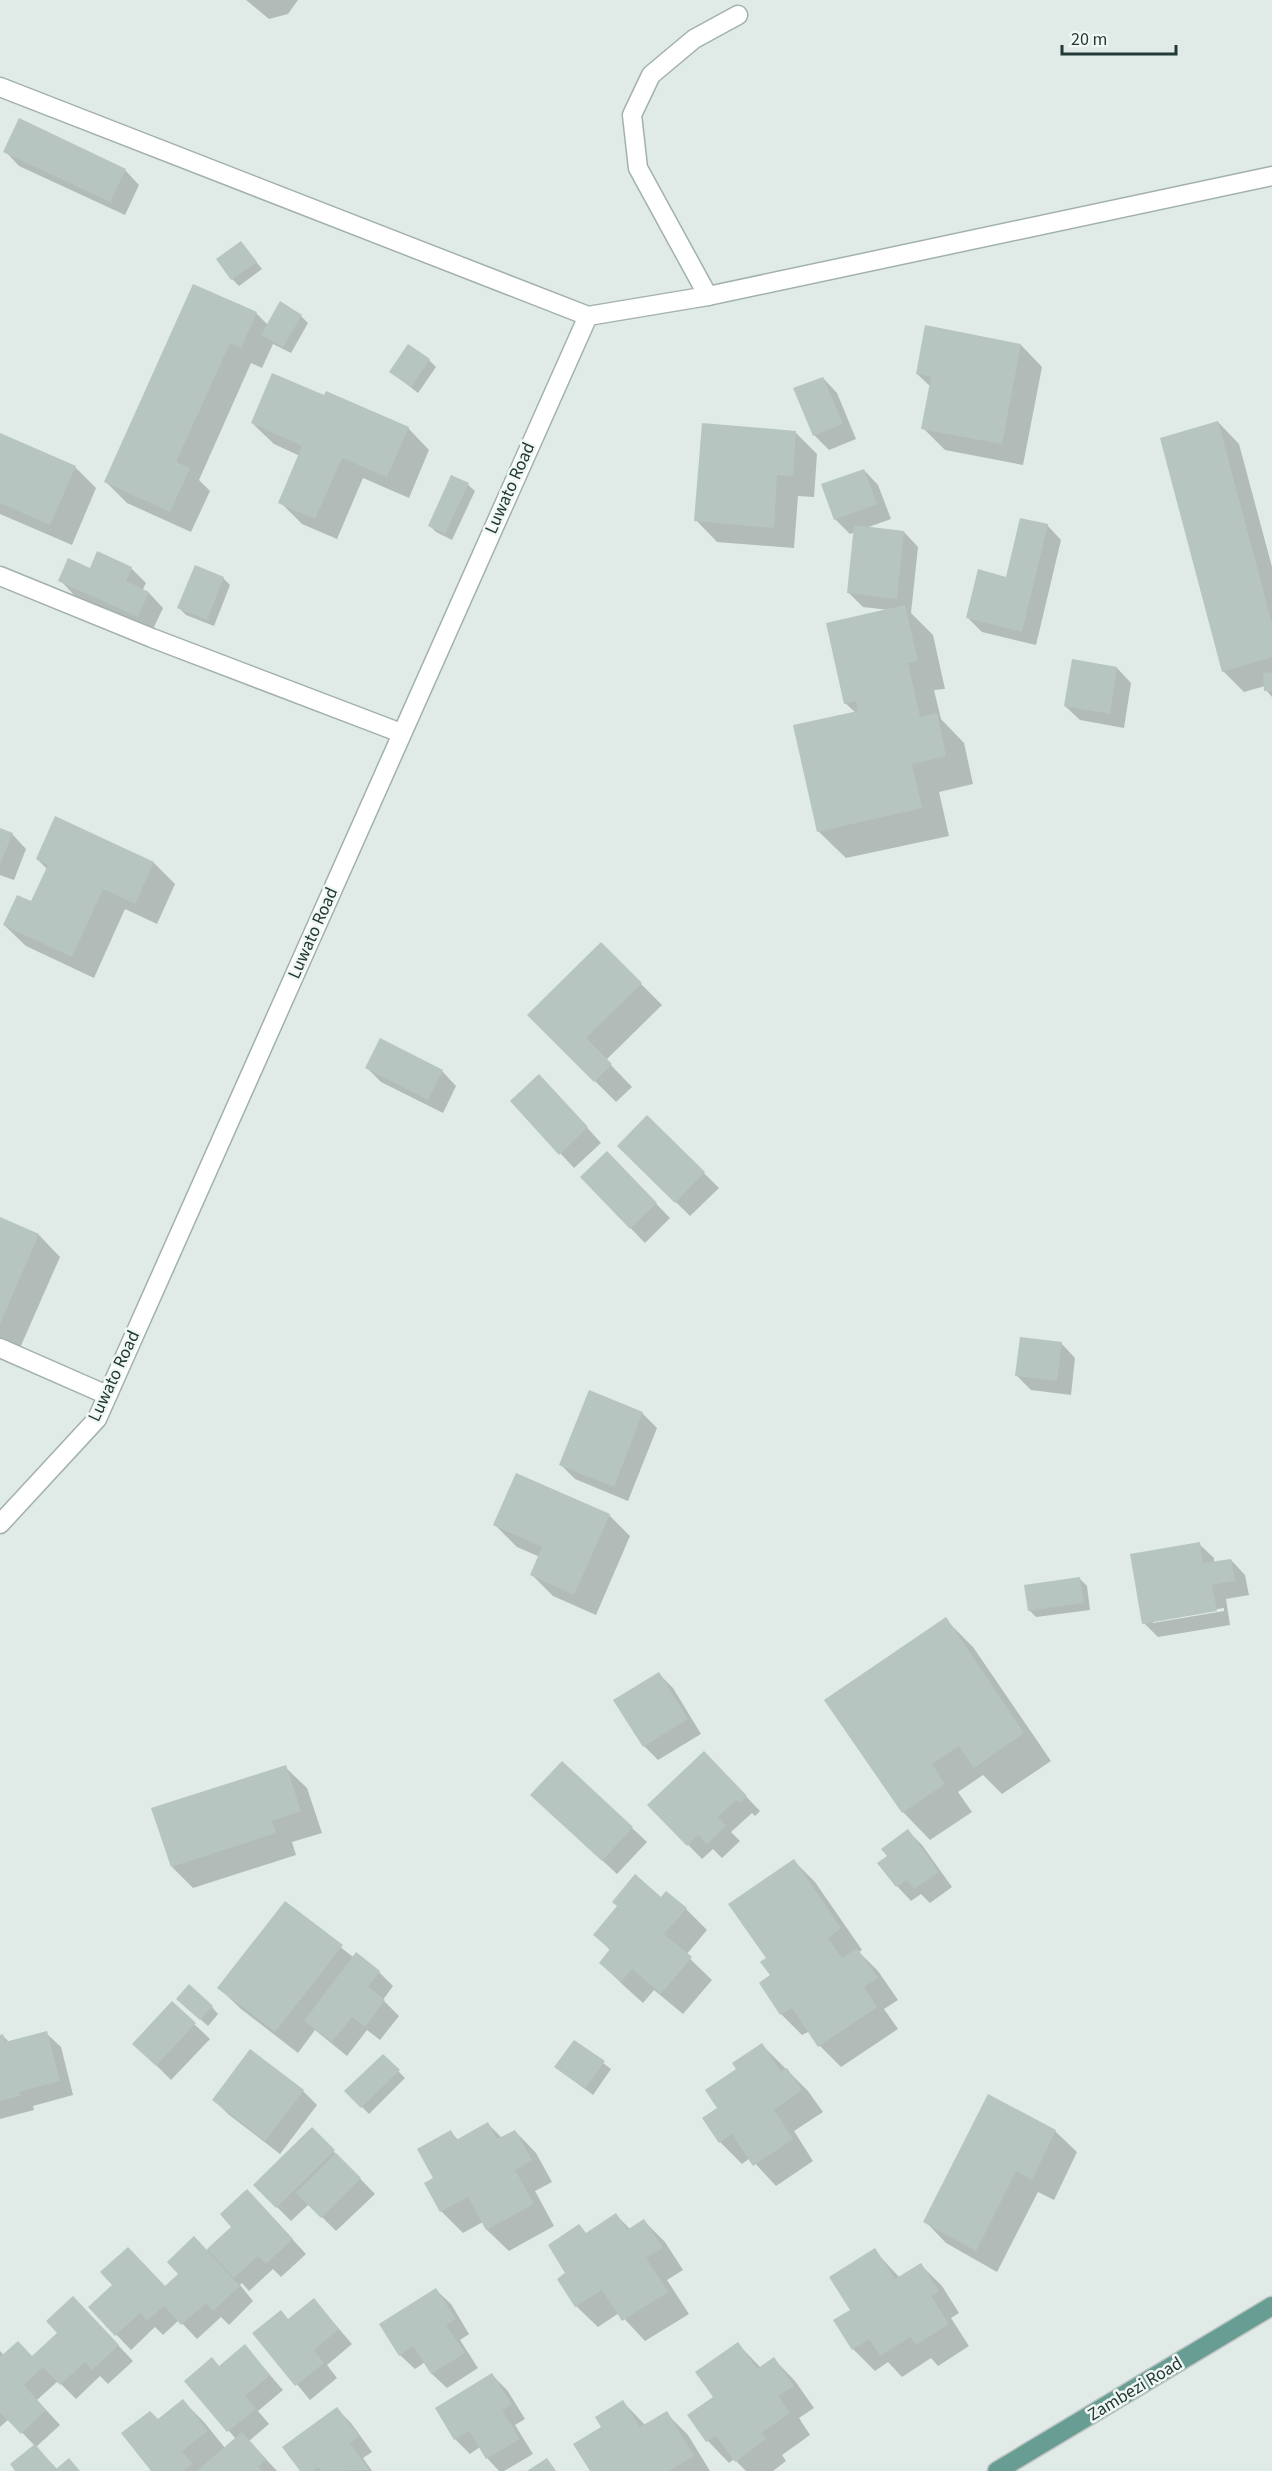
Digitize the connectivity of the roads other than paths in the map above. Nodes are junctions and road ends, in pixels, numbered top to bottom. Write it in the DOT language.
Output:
graph roads {
  1 [pos="738,15"];
  2 [pos="0,87"];
  3 [pos="1272,176"];
  4 [pos="708,296"];
  5 [pos="588,316"];
  6 [pos="0,576"];
  7 [pos="402,733"];
  8 [pos="0,1348"];
  9 [pos="107,1395"];
  10 [pos="0,1524"];
  11 [pos="1272,2306"];
  12 [pos="998,2471"];
  1 -- 4 [label="street"];
  2 -- 5 [label="street"];
  3 -- 4 [label="street"];
  4 -- 5 [label="street"];
  5 -- 7 [label="street, Luwato Road"];
  6 -- 7 [label="street"];
  7 -- 9 [label="street, Luwato Road"];
  8 -- 9 [label="street"];
  9 -- 10 [label="street, Luwato Road"];
  11 -- 12 [label="main road, Zambezi Road"];
}
